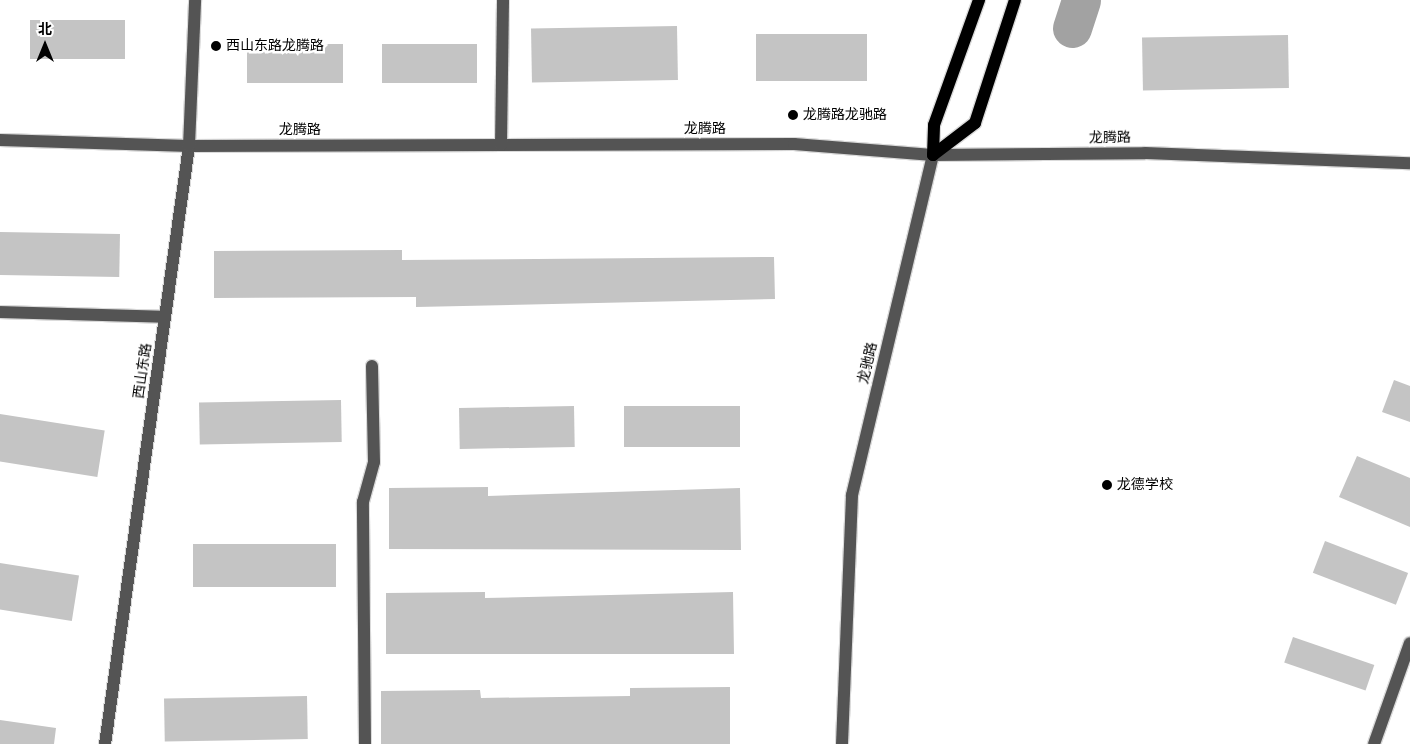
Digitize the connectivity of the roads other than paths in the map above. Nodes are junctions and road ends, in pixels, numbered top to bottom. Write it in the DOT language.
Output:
graph roads {
  1 [pos="196,0"];
  2 [pos="503,0"];
  3 [pos="980,0"];
  4 [pos="1015,0"];
  5 [pos="0,140"];
  6 [pos="502,145"];
  7 [pos="189,146"];
  8 [pos="933,156"];
  9 [pos="1410,163"];
  10 [pos="0,312"];
  11 [pos="165,317"];
  12 [pos="372,366"];
  13 [pos="1410,644"];
  14 [pos="105,744"];
  15 [pos="365,744"];
  16 [pos="842,744"];
  17 [pos="1374,744"];
  1 -- 7 [label="street, 西山东路"];
  2 -- 6 [label="street"];
  3 -- 8 [label="main road, 龙驰路"];
  4 -- 8 [label="main road"];
  5 -- 7 [label="street, 龙腾路"];
  6 -- 7 [label="street, 龙腾路"];
  6 -- 8 [label="street, 龙腾路"];
  7 -- 11 [label="street, 西山东路"];
  8 -- 9 [label="street, 龙腾路"];
  8 -- 16 [label="street, 龙驰路"];
  10 -- 11 [label="street"];
  11 -- 14 [label="street, 西山东路"];
  12 -- 15 [label="street"];
  13 -- 17 [label="street"];
}
